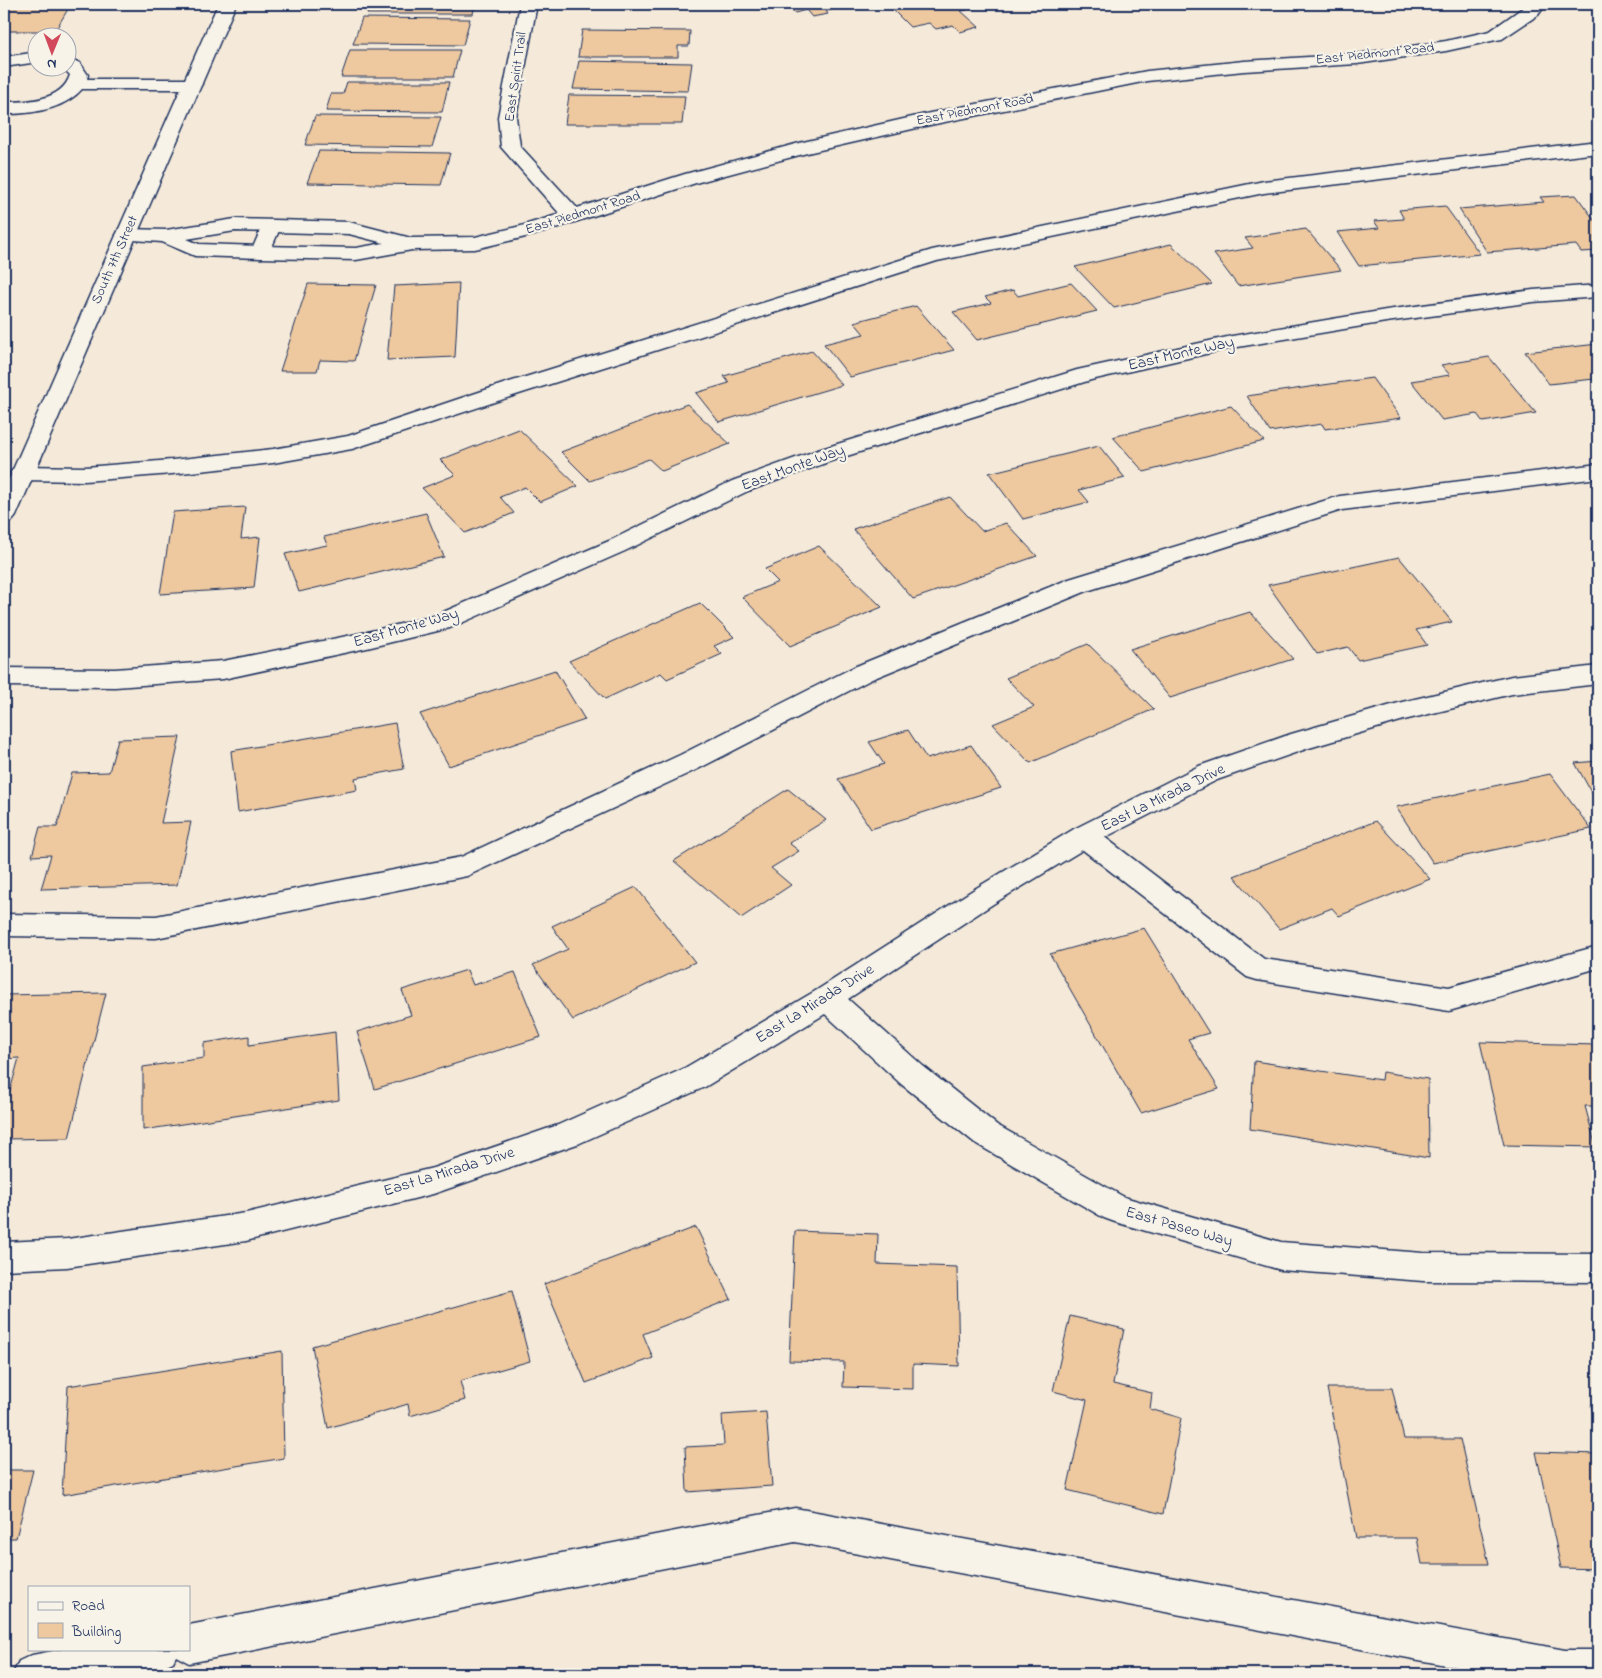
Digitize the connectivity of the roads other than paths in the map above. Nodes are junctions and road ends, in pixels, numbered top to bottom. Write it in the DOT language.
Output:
graph roads {
  1 [pos="227,4"];
  2 [pos="528,4"];
  3 [pos="1537,4"];
  4 [pos="28,58"];
  5 [pos="4,62"];
  6 [pos="78,75"];
  7 [pos="76,84"];
  8 [pos="193,84"];
  9 [pos="4,108"];
  10 [pos="1598,147"];
  11 [pos="573,216"];
  12 [pos="271,226"];
  13 [pos="126,236"];
  14 [pos="166,236"];
  15 [pos="412,244"];
  16 [pos="261,252"];
  17 [pos="1598,291"];
  18 [pos="1598,471"];
  19 [pos="22,473"];
  20 [pos="4,516"];
  21 [pos="1598,675"];
  22 [pos="4,678"];
  23 [pos="1084,836"];
  24 [pos="4,925"];
  25 [pos="1598,957"];
  26 [pos="827,998"];
  27 [pos="4,1256"];
  28 [pos="1598,1268"];
  29 [pos="190,1644"];
  30 [pos="155,1650"];
  31 [pos="1598,1669"];
  32 [pos="32,1674"];
  1 -- 8 [label="street, South 7th Street"];
  2 -- 11 [label="street, East Spirit Trail"];
  3 -- 11 [label="street, East Piedmont Road"];
  4 -- 5 [label="street"];
  6 -- 7 [label="street"];
  7 -- 8 [label="street"];
  7 -- 9 [label="street"];
  8 -- 13 [label="street, South 7th Street"];
  10 -- 19 [label="street"];
  11 -- 15 [label="street, East Piedmont Road"];
  12 -- 14 [label="street, East Piedmont Road"];
  12 -- 15 [label="street, East Piedmont Road"];
  12 -- 16 [label="street"];
  13 -- 14 [label="street, East Piedmont Road"];
  13 -- 19 [label="street, South 7th Street"];
  14 -- 16 [label="street, East Piedmont Road"];
  15 -- 16 [label="street, East Piedmont Road"];
  17 -- 22 [label="street, East Monte Way"];
  18 -- 24 [label="street"];
  19 -- 20 [label="street, South 7th Street"];
  21 -- 23 [label="street, East La Mirada Drive"];
  23 -- 25 [label="street"];
  23 -- 26 [label="street, East La Mirada Drive"];
  26 -- 27 [label="street, East La Mirada Drive"];
  26 -- 28 [label="street, East Paseo Way"];
  29 -- 31 [label="street"];
  30 -- 32 [label="street"];
}
